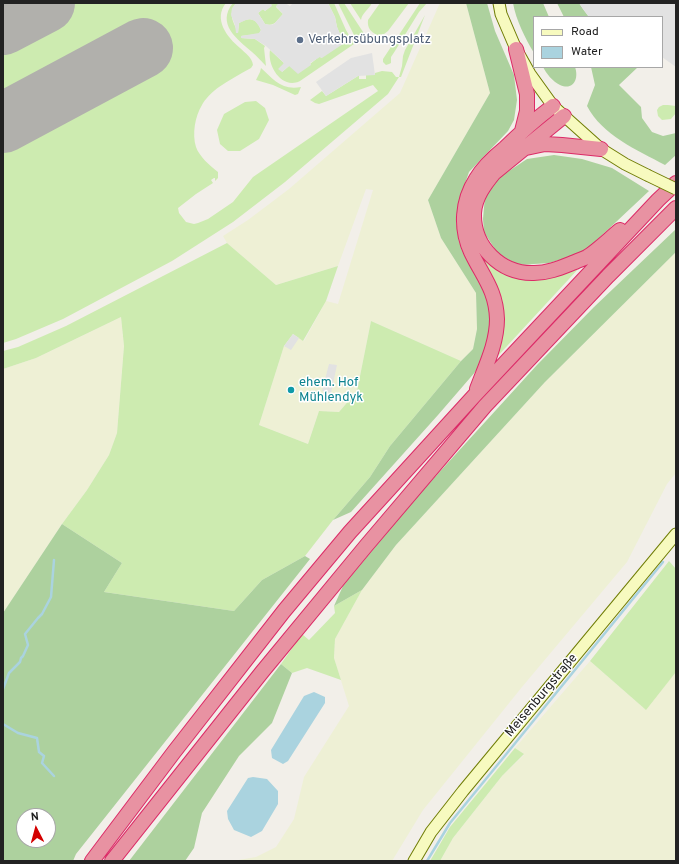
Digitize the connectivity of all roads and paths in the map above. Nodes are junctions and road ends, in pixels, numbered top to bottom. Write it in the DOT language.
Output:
graph roads {
  1 [pos="498,3"];
  2 [pos="516,50"];
  3 [pos="553,106"];
  4 [pos="564,116"];
  5 [pos="522,131"];
  6 [pos="524,148"];
  7 [pos="601,149"];
  8 [pos="676,183"];
  9 [pos="676,189"];
  10 [pos="658,200"];
  11 [pos="676,208"];
  12 [pos="474,396"];
  13 [pos="676,534"];
  14 [pos="92,861"];
  15 [pos="112,861"];
  16 [pos="414,861"];
  1 -- 2 [label="main road"];
  2 -- 3 [label="main road"];
  2 -- 5 [label="highway"];
  3 -- 4 [label="main road"];
  3 -- 5 [label="highway"];
  4 -- 6 [label="highway"];
  4 -- 7 [label="main road"];
  5 -- 12 [label="highway"];
  6 -- 7 [label="highway"];
  6 -- 10 [label="highway"];
  7 -- 9 [label="main road, bridge"];
  8 -- 10 [label="highway"];
  10 -- 12 [label="highway"];
  11 -- 15 [label="highway"];
  12 -- 14 [label="highway"];
  13 -- 16 [label="main road, Meisenburgstraße"];
}
